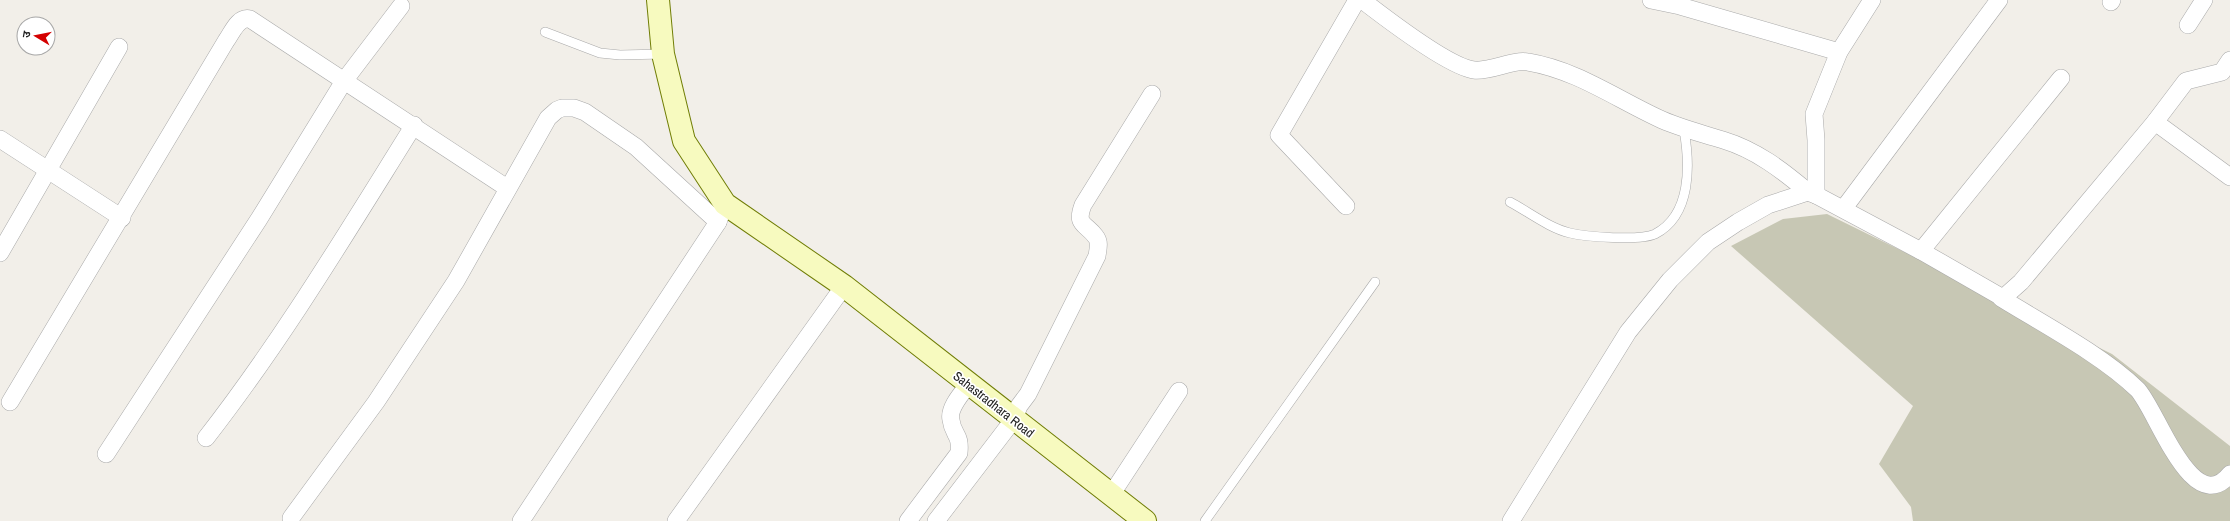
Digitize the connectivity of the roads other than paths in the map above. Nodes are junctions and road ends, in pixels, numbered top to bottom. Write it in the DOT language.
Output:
graph roads {
  1 [pos="658,0"];
  2 [pos="1357,0"];
  3 [pos="1362,0"];
  4 [pos="1651,0"];
  5 [pos="1872,0"];
  6 [pos="1999,0"];
  7 [pos="2204,0"];
  8 [pos="401,6"];
  9 [pos="2188,25"];
  10 [pos="544,32"];
  11 [pos="119,47"];
  12 [pos="1839,52"];
  13 [pos="662,54"];
  14 [pos="2230,60"];
  15 [pos="2061,78"];
  16 [pos="344,81"];
  17 [pos="1152,94"];
  18 [pos="2155,122"];
  19 [pos="414,125"];
  20 [pos="1684,130"];
  21 [pos="0,139"];
  22 [pos="46,170"];
  23 [pos="2229,175"];
  24 [pos="507,188"];
  25 [pos="1812,193"];
  26 [pos="1510,202"];
  27 [pos="1346,206"];
  28 [pos="1844,208"];
  29 [pos="721,213"];
  30 [pos="122,218"];
  31 [pos="1921,251"];
  32 [pos="0,253"];
  33 [pos="1375,282"];
  34 [pos="844,286"];
  35 [pos="2001,298"];
  36 [pos="969,384"];
  37 [pos="1179,391"];
  38 [pos="10,402"];
  39 [pos="1014,419"];
  40 [pos="206,438"];
  41 [pos="106,454"];
  42 [pos="2230,474"];
  43 [pos="1111,495"];
  44 [pos="291,518"];
  45 [pos="520,521"];
  46 [pos="676,521"];
  47 [pos="908,521"];
  48 [pos="936,521"];
  49 [pos="1145,521"];
  50 [pos="1205,521"];
  51 [pos="1511,521"];
  1 -- 13 [label="main road, Sahastradhara Road"];
  2 -- 27 [label="street"];
  3 -- 20 [label="street"];
  4 -- 12 [label="street"];
  5 -- 12 [label="street"];
  6 -- 28 [label="street"];
  7 -- 9 [label="street"];
  8 -- 16 [label="street"];
  10 -- 13 [label="lane"];
  11 -- 22 [label="street"];
  12 -- 25 [label="street"];
  13 -- 29 [label="main road, Sahastradhara Road"];
  14 -- 18 [label="street"];
  15 -- 31 [label="street"];
  16 -- 19 [label="street"];
  16 -- 30 [label="street"];
  16 -- 41 [label="street"];
  17 -- 39 [label="street"];
  18 -- 23 [label="street"];
  18 -- 35 [label="street"];
  19 -- 24 [label="street"];
  19 -- 40 [label="street"];
  20 -- 25 [label="street"];
  20 -- 26 [label="lane"];
  21 -- 22 [label="street"];
  22 -- 30 [label="street"];
  22 -- 32 [label="street"];
  24 -- 29 [label="street"];
  24 -- 44 [label="street"];
  25 -- 28 [label="street"];
  25 -- 51 [label="street"];
  28 -- 31 [label="street"];
  29 -- 34 [label="main road, Sahastradhara Road"];
  29 -- 45 [label="street"];
  30 -- 38 [label="street"];
  31 -- 35 [label="street"];
  33 -- 50 [label="lane"];
  34 -- 36 [label="main road, Sahastradhara Road"];
  34 -- 46 [label="street"];
  35 -- 42 [label="street"];
  36 -- 39 [label="main road, Sahastradhara Road"];
  36 -- 47 [label="street"];
  37 -- 43 [label="street"];
  39 -- 43 [label="main road, Sahastradhara Road"];
  39 -- 48 [label="street"];
  43 -- 49 [label="main road, Sahastradhara Road"];
}
